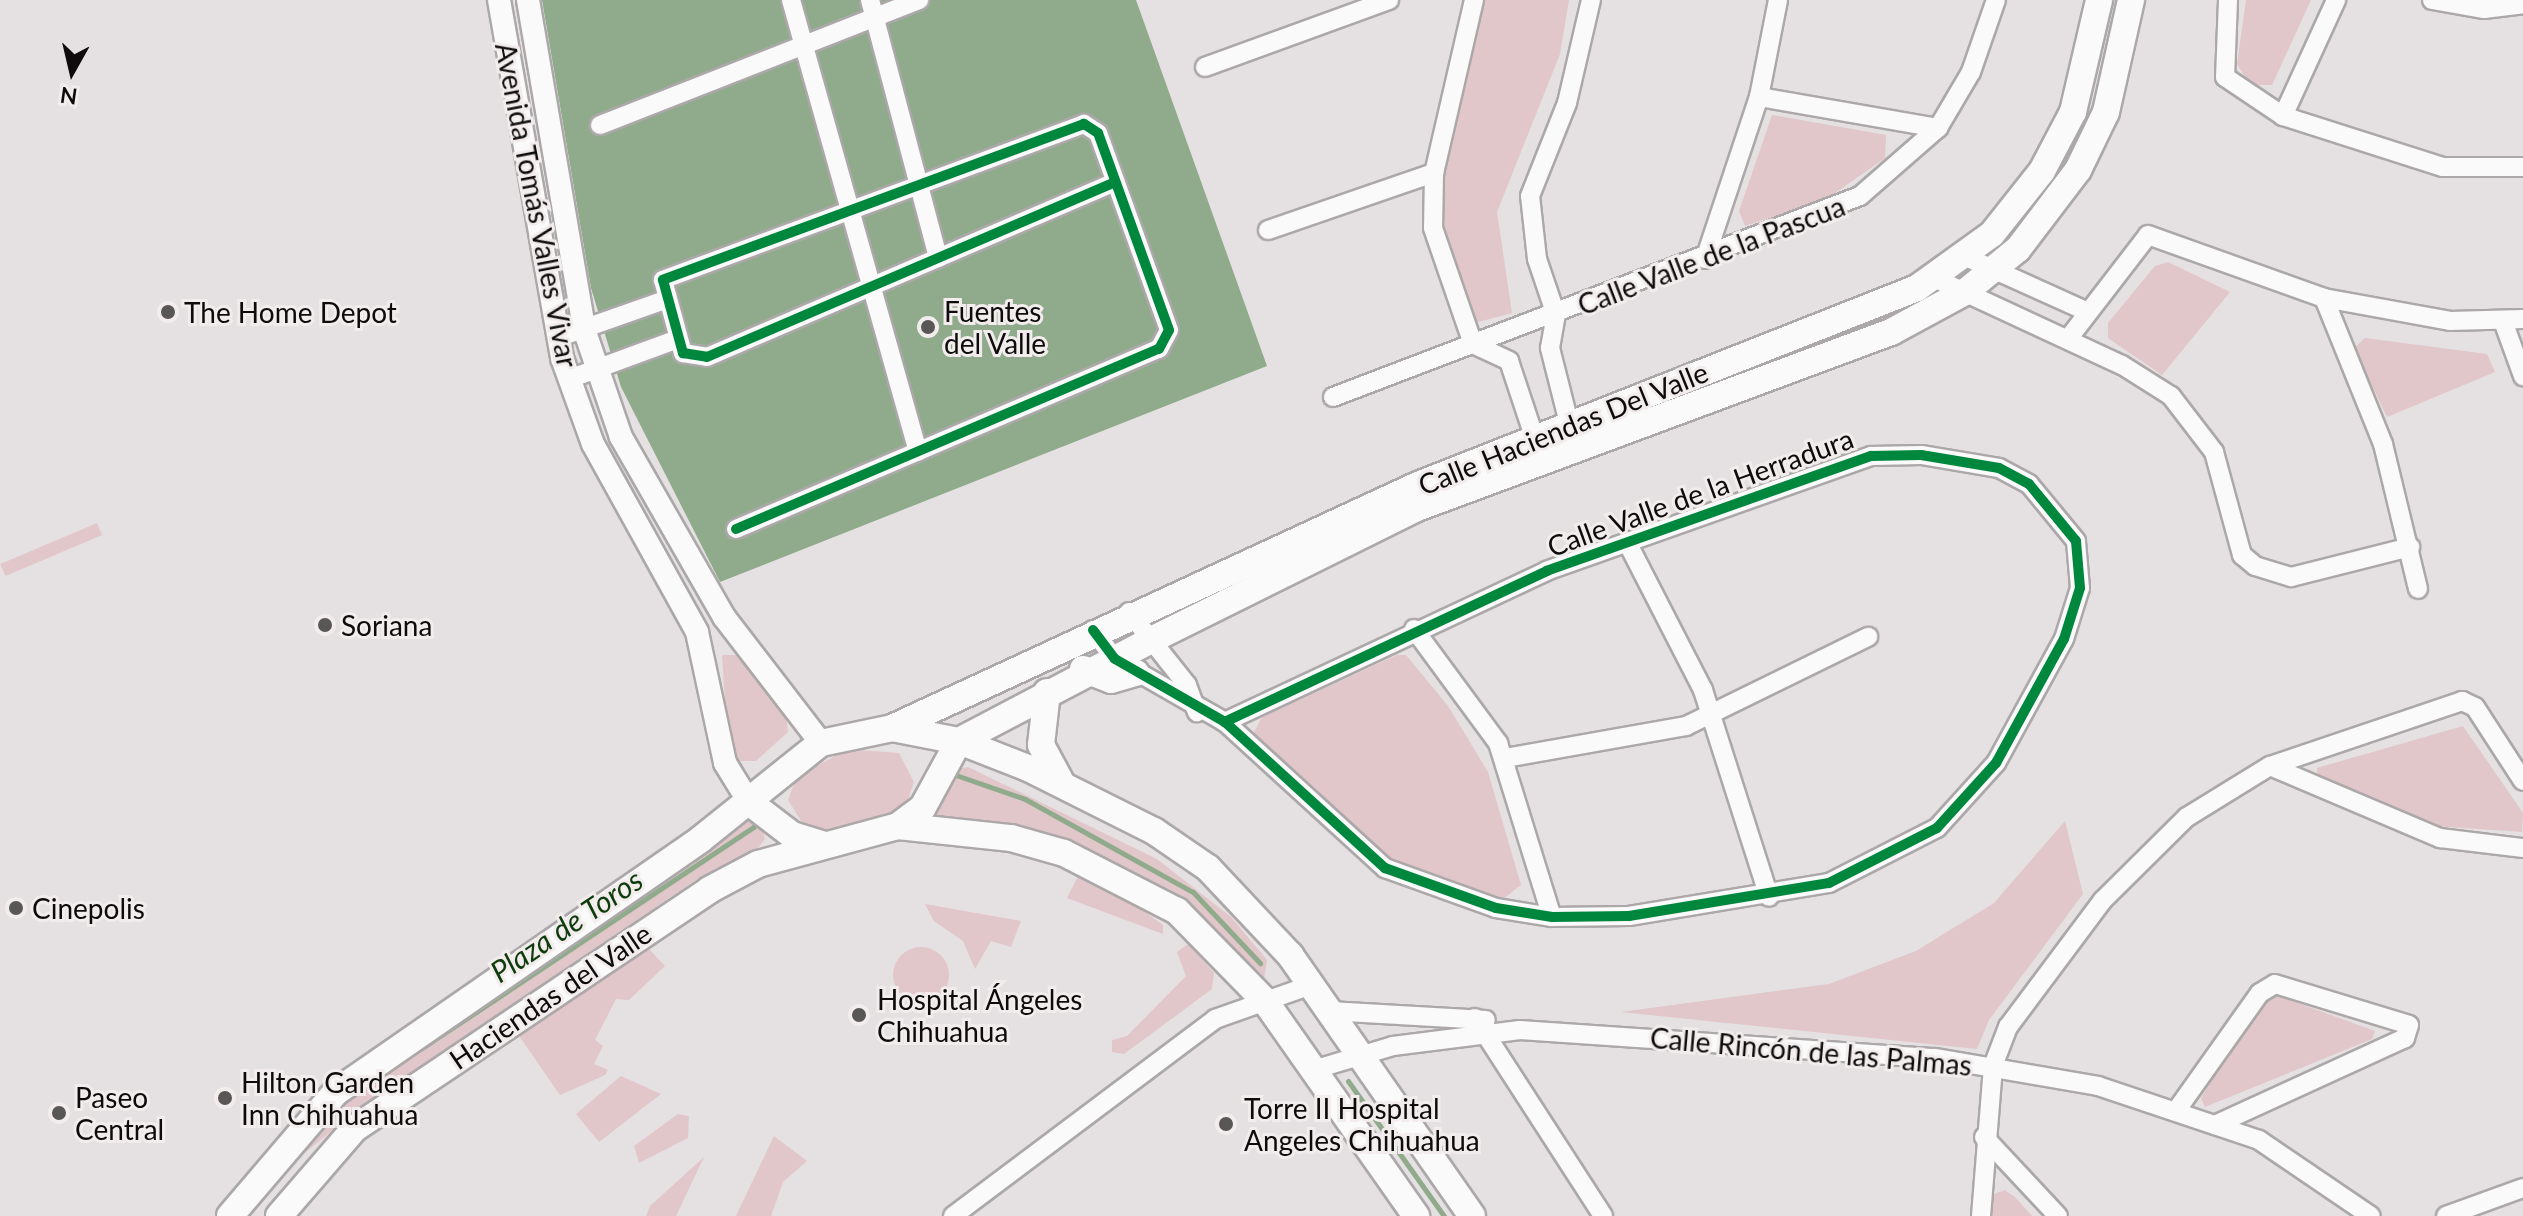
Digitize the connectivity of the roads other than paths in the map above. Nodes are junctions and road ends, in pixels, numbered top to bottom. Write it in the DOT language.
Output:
graph roads {
  1 [pos="499,0"];
  2 [pos="528,0"];
  3 [pos="791,0"];
  4 [pos="919,0"];
  5 [pos="1389,0"];
  6 [pos="1474,0"];
  7 [pos="1591,0"];
  8 [pos="1778,0"];
  9 [pos="1996,0"];
  10 [pos="2099,0"];
  11 [pos="2131,0"];
  12 [pos="2228,0"];
  13 [pos="2336,0"];
  14 [pos="2432,0"];
  15 [pos="2523,4"];
  16 [pos="872,9"];
  17 [pos="804,45"];
  18 [pos="1205,67"];
  19 [pos="1759,97"];
  20 [pos="2283,116"];
  21 [pos="600,125"];
  22 [pos="1938,128"];
  23 [pos="2523,167"];
  24 [pos="1434,173"];
  25 [pos="1115,182"];
  26 [pos="919,186"];
  27 [pos="851,213"];
  28 [pos="1268,230"];
  29 [pos="1964,256"];
  30 [pos="938,258"];
  31 [pos="1705,259"];
  32 [pos="1995,269"];
  33 [pos="1932,277"];
  34 [pos="872,288"];
  35 [pos="1965,292"];
  36 [pos="2324,298"];
  37 [pos="665,300"];
  38 [pos="2086,311"];
  39 [pos="1556,315"];
  40 [pos="2523,319"];
  41 [pos="2503,321"];
  42 [pos="584,329"];
  43 [pos="557,338"];
  44 [pos="678,339"];
  45 [pos="2068,339"];
  46 [pos="1473,344"];
  47 [pos="595,370"];
  48 [pos="2523,376"];
  49 [pos="569,379"];
  50 [pos="1333,397"];
  51 [pos="1572,433"];
  52 [pos="1538,446"];
  53 [pos="918,451"];
  54 [pos="736,529"];
  55 [pos="1628,544"];
  56 [pos="2410,547"];
  57 [pos="2418,589"];
  58 [pos="1129,612"];
  59 [pos="724,617"];
  60 [pos="1414,629"];
  61 [pos="1093,630"];
  62 [pos="697,632"];
  63 [pos="1868,637"];
  64 [pos="1060,645"];
  65 [pos="1158,648"];
  66 [pos="1125,666"];
  67 [pos="1087,673"];
  68 [pos="1047,692"];
  69 [pos="1197,712"];
  70 [pos="1714,716"];
  71 [pos="1225,722"];
  72 [pos="892,728"];
  73 [pos="959,741"];
  74 [pos="821,743"];
  75 [pos="1505,758"];
  76 [pos="2270,766"];
  77 [pos="2523,781"];
  78 [pos="1062,784"];
  79 [pos="749,802"];
  80 [pos="898,826"];
  81 [pos="826,845"];
  82 [pos="2523,848"];
  83 [pos="1769,897"];
  84 [pos="1552,917"];
  85 [pos="1311,985"];
  86 [pos="1265,1001"];
  87 [pos="1329,1011"];
  88 [pos="1409,1015"];
  89 [pos="1480,1026"];
  90 [pos="1410,1044"];
  91 [pos="1361,1055"];
  92 [pos="1993,1066"];
  93 [pos="1316,1069"];
  94 [pos="2176,1111"];
  95 [pos="2215,1125"];
  96 [pos="1984,1137"];
  97 [pos="2523,1188"];
  98 [pos="230,1216"];
  99 [pos="279,1216"];
  100 [pos="953,1216"];
  101 [pos="1416,1216"];
  102 [pos="1472,1216"];
  103 [pos="1603,1216"];
  104 [pos="1981,1216"];
  105 [pos="2058,1216"];
  106 [pos="2371,1216"];
  107 [pos="2446,1216"];
  1 -- 43 [label="street, Avenida Tomás Valles Vivar"];
  2 -- 42 [label="street, Avenida Tomás Valles Vivar"];
  3 -- 17 [label="street"];
  4 -- 16 [label="street"];
  5 -- 18 [label="street"];
  6 -- 24 [label="street"];
  7 -- 39 [label="street"];
  8 -- 19 [label="street"];
  9 -- 22 [label="street, Calle Valle de la Pascua"];
  10 -- 29 [label="main road, Calle Haciendas Del Valle"];
  11 -- 32 [label="main road, Calle Haciendas Del Valle"];
  12 -- 20 [label="street"];
  13 -- 20 [label="street"];
  14 -- 15 [label="street"];
  16 -- 17 [label="street"];
  16 -- 26 [label="street"];
  17 -- 21 [label="street"];
  17 -- 27 [label="street"];
  19 -- 22 [label="street"];
  19 -- 31 [label="street"];
  20 -- 23 [label="street"];
  22 -- 31 [label="street, Calle Valle de la Pascua"];
  24 -- 28 [label="street"];
  24 -- 46 [label="street"];
  25 -- 26 [label="street"];
  25 -- 30 [label="street"];
  25 -- 53 [label="street"];
  26 -- 27 [label="street"];
  26 -- 30 [label="street"];
  27 -- 34 [label="street"];
  27 -- 37 [label="street"];
  29 -- 32 [label="street"];
  29 -- 33 [label="main road, Calle Haciendas Del Valle"];
  30 -- 34 [label="street"];
  31 -- 39 [label="street, Calle Valle de la Pascua"];
  32 -- 35 [label="main road, Calle Haciendas Del Valle"];
  32 -- 38 [label="street"];
  33 -- 35 [label="street"];
  33 -- 51 [label="main road, Calle Haciendas Del Valle"];
  34 -- 44 [label="street"];
  34 -- 53 [label="street"];
  35 -- 45 [label="street"];
  35 -- 51 [label="main road, Calle Haciendas Del Valle"];
  36 -- 38 [label="street"];
  36 -- 41 [label="street"];
  36 -- 56 [label="street"];
  37 -- 42 [label="street"];
  37 -- 44 [label="street"];
  38 -- 45 [label="street"];
  39 -- 46 [label="street, Calle Valle de la Pascua"];
  39 -- 51 [label="street"];
  40 -- 41 [label="street"];
  41 -- 48 [label="street"];
  42 -- 43 [label="street"];
  42 -- 47 [label="street, Avenida Tomás Valles Vivar"];
  43 -- 49 [label="street, Avenida Tomás Valles Vivar"];
  44 -- 47 [label="street"];
  45 -- 56 [label="street"];
  46 -- 50 [label="street, Calle Valle de la Pascua"];
  46 -- 52 [label="street"];
  47 -- 49 [label="street"];
  47 -- 59 [label="street, Avenida Tomás Valles Vivar"];
  49 -- 62 [label="street, Avenida Tomás Valles Vivar"];
  51 -- 52 [label="main road, Calle Haciendas Del Valle"];
  52 -- 58 [label="main road, Calle Haciendas Del Valle"];
  52 -- 65 [label="main road, Calle Haciendas Del Valle"];
  53 -- 54 [label="street"];
  55 -- 60 [label="street, Calle Valle de la Herradura"];
  55 -- 70 [label="street"];
  55 -- 83 [label="street, Calle Valle de la Herradura"];
  56 -- 57 [label="street"];
  58 -- 61 [label="main road, Calle Haciendas Del Valle"];
  58 -- 65 [label="street"];
  59 -- 62 [label="street"];
  59 -- 74 [label="street, Avenida Tomás Valles Vivar"];
  60 -- 71 [label="street, Calle Valle de la Herradura"];
  60 -- 75 [label="street"];
  61 -- 64 [label="main road, Calle Haciendas Del Valle"];
  61 -- 66 [label="street, Calle Valle de la Herradura"];
  62 -- 79 [label="street, Avenida Tomás Valles Vivar"];
  63 -- 70 [label="street"];
  64 -- 67 [label="main road"];
  64 -- 72 [label="main road, Calle Haciendas Del Valle"];
  65 -- 66 [label="main road, Calle Haciendas Del Valle"];
  65 -- 69 [label="street"];
  66 -- 67 [label="main road, Calle Haciendas Del Valle"];
  66 -- 69 [label="street, Calle Valle de la Herradura"];
  67 -- 68 [label="main road, Calle Haciendas Del Valle"];
  68 -- 73 [label="main road, Calle Haciendas Del Valle"];
  68 -- 78 [label="main road"];
  69 -- 71 [label="street, Calle Valle de la Herradura"];
  70 -- 75 [label="street"];
  70 -- 83 [label="street"];
  71 -- 84 [label="street, Calle Valle de la Herradura"];
  72 -- 73 [label="main road"];
  72 -- 74 [label="main road, Haciendas del Valle"];
  73 -- 78 [label="main road"];
  73 -- 80 [label="main road"];
  74 -- 79 [label="main road, Haciendas del Valle"];
  75 -- 84 [label="street"];
  76 -- 77 [label="street"];
  76 -- 82 [label="street"];
  76 -- 92 [label="street"];
  78 -- 85 [label="main road"];
  79 -- 81 [label="main road"];
  79 -- 98 [label="main road, Haciendas del Valle"];
  80 -- 81 [label="main road, Haciendas del Valle"];
  80 -- 86 [label="main road"];
  81 -- 99 [label="main road, Haciendas del Valle"];
  83 -- 84 [label="street, Calle Valle de la Herradura"];
  85 -- 86 [label="street"];
  85 -- 87 [label="main road"];
  86 -- 93 [label="main road"];
  86 -- 100 [label="street"];
  87 -- 88 [label="street"];
  87 -- 91 [label="main road"];
  88 -- 89 [label="street"];
  88 -- 90 [label="street"];
  89 -- 90 [label="street"];
  89 -- 92 [label="street, Calle Rincón de las Palmas"];
  89 -- 103 [label="street"];
  90 -- 91 [label="street"];
  91 -- 93 [label="street"];
  91 -- 102 [label="main road"];
  92 -- 94 [label="street, Calle Rincón de las Palmas"];
  92 -- 96 [label="street"];
  93 -- 101 [label="main road"];
  94 -- 95 [label="street, Calle Rincón de las Palmas"];
  94 -- 95 [label="street"];
  95 -- 106 [label="street, Calle Rincón de las Palmas"];
  96 -- 104 [label="street"];
  96 -- 105 [label="street"];
  97 -- 107 [label="street"];
}
